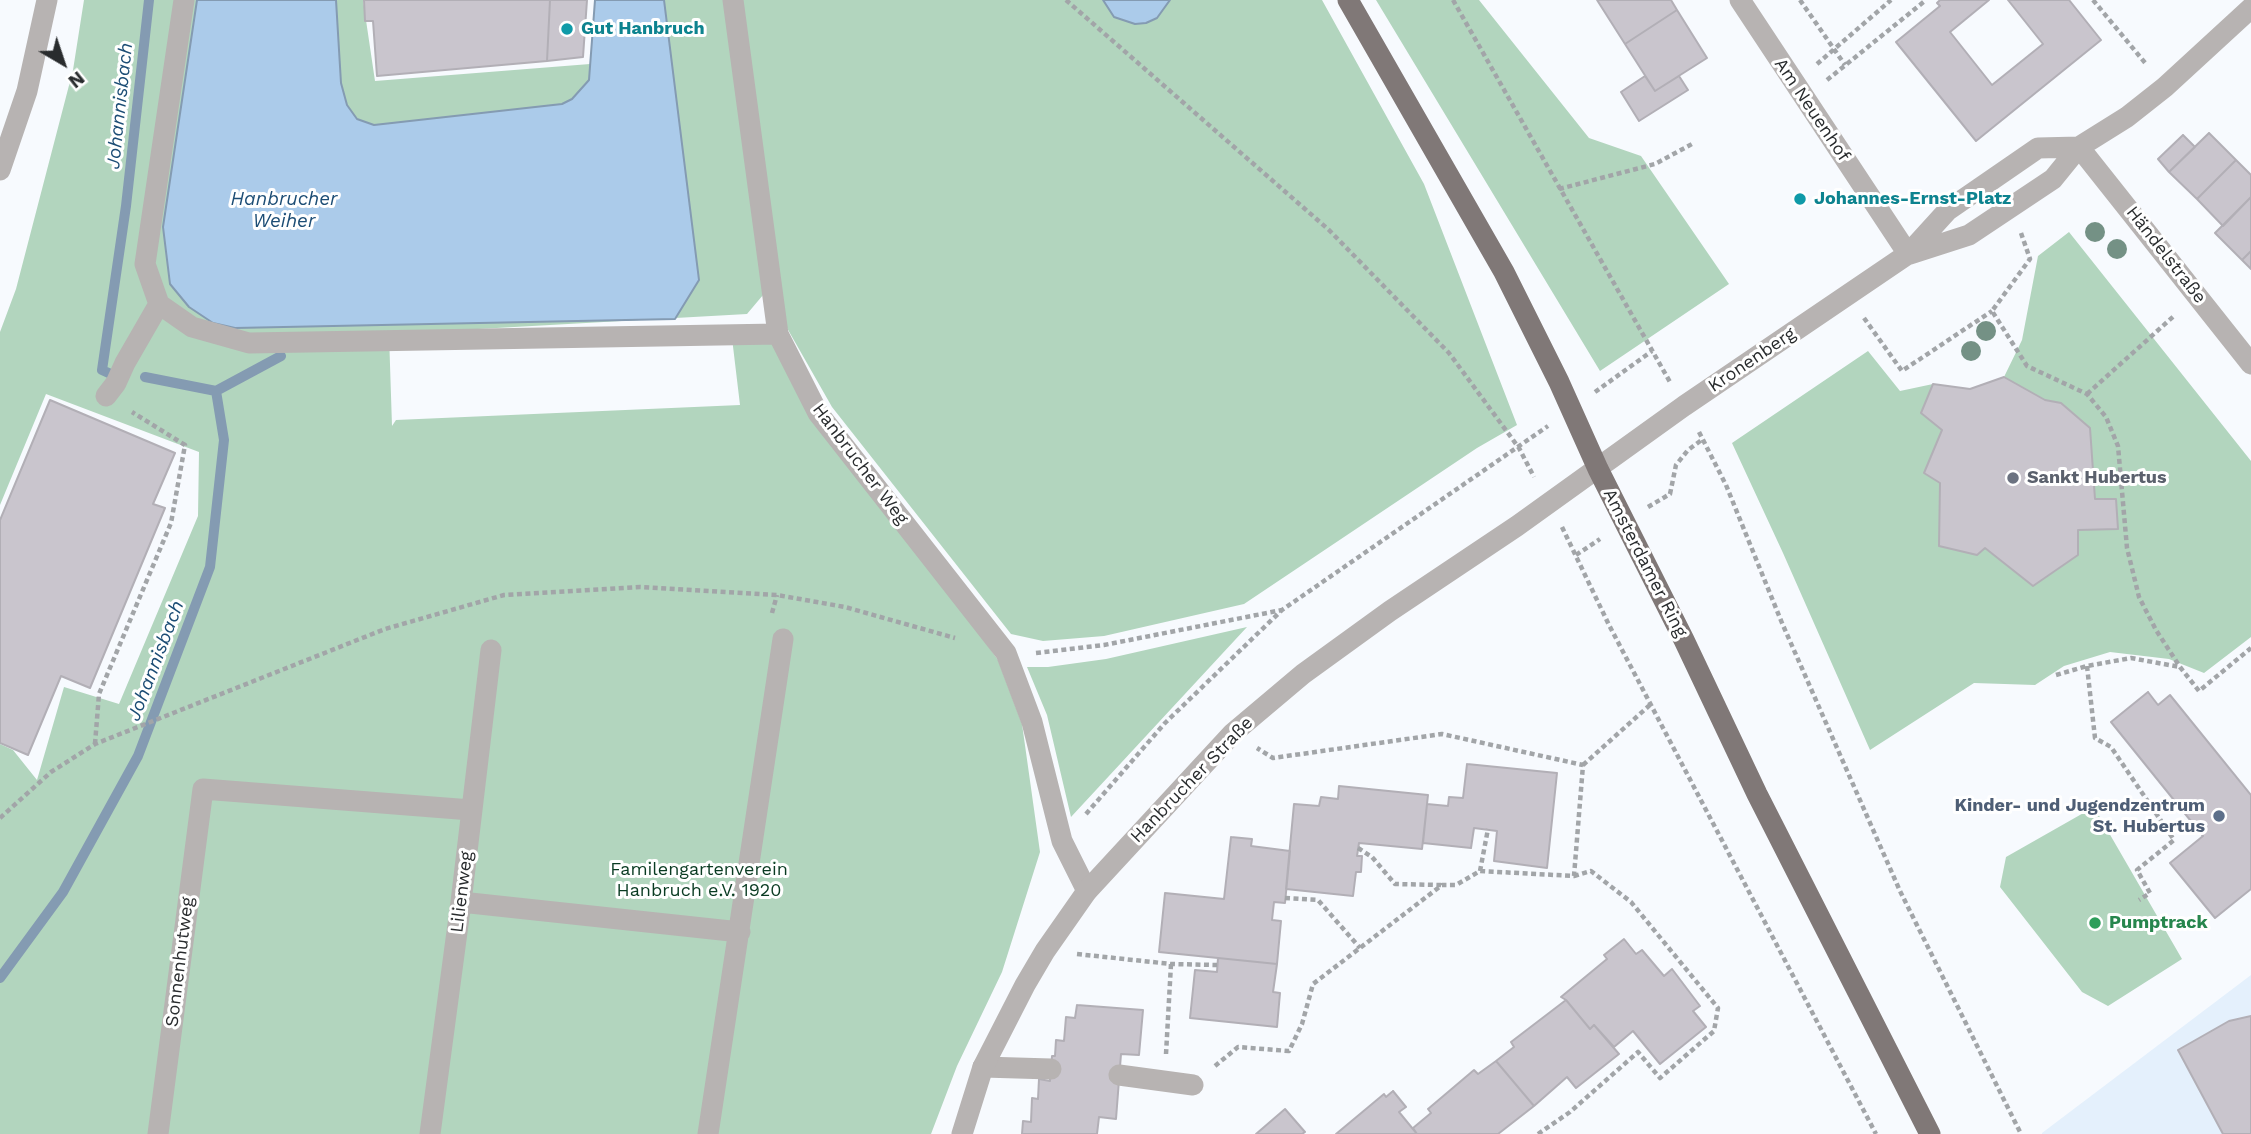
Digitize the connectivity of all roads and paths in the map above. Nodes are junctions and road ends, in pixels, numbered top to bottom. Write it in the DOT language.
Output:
graph roads {
  1 [pos="47,0"];
  2 [pos="184,0"];
  3 [pos="733,0"];
  4 [pos="1348,0"];
  5 [pos="1453,0"];
  6 [pos="1740,0"];
  7 [pos="1800,0"];
  8 [pos="1891,0"];
  9 [pos="1926,0"];
  10 [pos="2093,0"];
  11 [pos="1066,1"];
  12 [pos="2251,8"];
  13 [pos="1834,50"];
  14 [pos="1845,65"];
  15 [pos="2165,87"];
  16 [pos="1800,91"];
  17 [pos="1692,144"];
  18 [pos="2079,147"];
  19 [pos="0,170"];
  20 [pos="1559,189"];
  21 [pos="1908,254"];
  22 [pos="2030,259"];
  23 [pos="1848,295"];
  24 [pos="2197,295"];
  25 [pos="159,304"];
  26 [pos="1992,311"];
  27 [pos="778,334"];
  28 [pos="1652,351"];
  29 [pos="2251,364"];
  30 [pos="111,390"];
  31 [pos="2087,394"];
  32 [pos="1684,405"];
  33 [pos="1571,409"];
  34 [pos="1519,448"];
  35 [pos="1598,468"];
  36 [pos="1549,504"];
  37 [pos="1282,610"];
  38 [pos="783,639"];
  39 [pos="2251,648"];
  40 [pos="491,650"];
  41 [pos="1006,653"];
  42 [pos="2087,666"];
  43 [pos="2180,667"];
  44 [pos="2056,676"];
  45 [pos="1651,704"];
  46 [pos="1233,733"];
  47 [pos="95,744"];
  48 [pos="1583,765"];
  49 [pos="471,810"];
  50 [pos="0,818"];
  51 [pos="1489,829"];
  52 [pos="1062,841"];
  53 [pos="1358,848"];
  54 [pos="1480,871"];
  55 [pos="1574,876"];
  56 [pos="1442,885"];
  57 [pos="1087,891"];
  58 [pos="1285,898"];
  59 [pos="2139,900"];
  60 [pos="461,902"];
  61 [pos="740,932"];
  62 [pos="1360,948"];
  63 [pos="1045,951"];
  64 [pos="1171,964"];
  65 [pos="1217,965"];
  66 [pos="983,1068"];
  67 [pos="1051,1069"];
  68 [pos="1119,1076"];
  69 [pos="1164,1083"];
  70 [pos="1194,1085"];
  71 [pos="158,1134"];
  72 [pos="430,1134"];
  73 [pos="708,1134"];
  74 [pos="962,1134"];
  75 [pos="1538,1134"];
  76 [pos="1876,1134"];
  77 [pos="1930,1134"];
  78 [pos="2021,1134"];
  1 -- 19 [label="street"];
  2 -- 25 [label="street"];
  3 -- 27 [label="street, Hanbrucher Weg"];
  4 -- 33 [label="main road, Amsterdamer Ring"];
  5 -- 20 [label="path"];
  6 -- 16 [label="street, Am Neuenhof"];
  7 -- 13 [label="path"];
  8 -- 13 [label="path"];
  9 -- 14 [label="path"];
  10 -- 15 [label="path"];
  11 -- 34 [label="path"];
  12 -- 15 [label="street, Kronenberg"];
  13 -- 14 [label="path"];
  13 -- 16 [label="path"];
  14 -- 16 [label="path"];
  15 -- 18 [label="street, Kronenberg"];
  16 -- 21 [label="street, Am Neuenhof"];
  17 -- 20 [label="path"];
  18 -- 21 [label="street, Kronenberg"];
  18 -- 21 [label="street, Kronenberg"];
  18 -- 24 [label="street, Händelstraße"];
  20 -- 28 [label="path"];
  21 -- 23 [label="street, Kronenberg"];
  22 -- 26 [label="path"];
  23 -- 26 [label="path"];
  23 -- 32 [label="street, Kronenberg"];
  24 -- 29 [label="street, Händelstraße"];
  24 -- 31 [label="path"];
  25 -- 27 [label="street"];
  25 -- 30 [label="street"];
  26 -- 31 [label="path"];
  27 -- 41 [label="street, Hanbrucher Weg"];
  28 -- 32 [label="path"];
  28 -- 33 [label="path"];
  30 -- 47 [label="path"];
  31 -- 43 [label="path"];
  32 -- 35 [label="street, Kronenberg"];
  32 -- 78 [label="path"];
  33 -- 34 [label="path"];
  33 -- 35 [label="main road, Amsterdamer Ring"];
  34 -- 36 [label="path"];
  34 -- 37 [label="path"];
  35 -- 36 [label="street, Hanbrucher Straße"];
  35 -- 77 [label="main road, Amsterdamer Ring"];
  36 -- 45 [label="path"];
  36 -- 46 [label="street, Hanbrucher Straße"];
  37 -- 41 [label="path"];
  37 -- 52 [label="path"];
  38 -- 61 [label="street"];
  39 -- 43 [label="path"];
  40 -- 49 [label="street, Lilienweg"];
  41 -- 47 [label="path"];
  41 -- 52 [label="street, Hanbrucher Weg"];
  42 -- 43 [label="path"];
  42 -- 44 [label="path"];
  42 -- 59 [label="path"];
  45 -- 48 [label="path"];
  45 -- 76 [label="path"];
  46 -- 48 [label="path"];
  46 -- 57 [label="street, Hanbrucher Straße"];
  47 -- 50 [label="path"];
  48 -- 55 [label="path"];
  49 -- 60 [label="street, Lilienweg"];
  49 -- 71 [label="street, Sonnenhutweg"];
  51 -- 54 [label="path"];
  52 -- 57 [label="street, Hanbrucher Weg"];
  53 -- 56 [label="path"];
  54 -- 55 [label="path"];
  54 -- 56 [label="path"];
  55 -- 75 [label="path"];
  56 -- 62 [label="path"];
  57 -- 63 [label="street, Hanbrucher Straße"];
  58 -- 62 [label="path"];
  60 -- 61 [label="street"];
  60 -- 72 [label="street, Lilienweg"];
  61 -- 73 [label="street"];
  62 -- 70 [label="path"];
  63 -- 64 [label="path"];
  63 -- 66 [label="street, Hanbrucher Straße"];
  64 -- 65 [label="path"];
  64 -- 69 [label="path"];
  66 -- 67 [label="street"];
  66 -- 74 [label="street, Hanbrucher Straße"];
  68 -- 69 [label="street"];
  69 -- 70 [label="street"];
}
